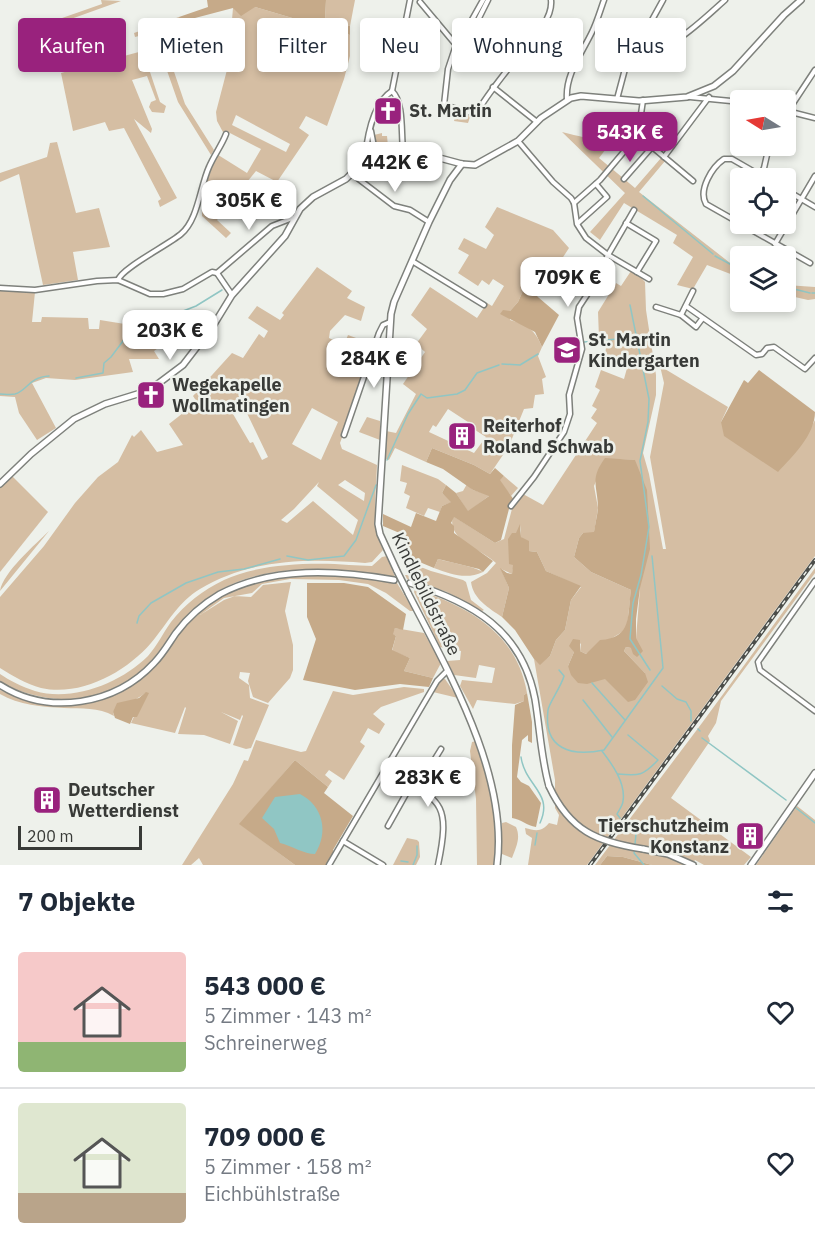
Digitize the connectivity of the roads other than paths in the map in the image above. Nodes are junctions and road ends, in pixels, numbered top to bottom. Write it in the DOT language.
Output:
graph roads {
  1 [pos="410,0"];
  2 [pos="483,0"];
  3 [pos="488,0"];
  4 [pos="551,0"];
  5 [pos="604,0"];
  6 [pos="663,0"];
  7 [pos="725,0"];
  8 [pos="801,0"];
  9 [pos="421,1"];
  10 [pos="473,18"];
  11 [pos="479,18"];
  12 [pos="546,18"];
  13 [pos="653,18"];
  14 [pos="686,32"];
  15 [pos="815,70"];
  16 [pos="507,72"];
  17 [pos="624,72"];
  18 [pos="493,87"];
  19 [pos="392,91"];
  20 [pos="687,97"];
  21 [pos="709,98"];
  22 [pos="796,98"];
  23 [pos="567,99"];
  24 [pos="617,99"];
  25 [pos="644,100"];
  26 [pos="730,101"];
  27 [pos="796,113"];
  28 [pos="815,118"];
  29 [pos="537,122"];
  30 [pos="370,133"];
  31 [pos="226,134"];
  32 [pos="638,135"];
  33 [pos="518,141"];
  34 [pos="652,147"];
  35 [pos="403,149"];
  36 [pos="373,153"];
  37 [pos="664,157"];
  38 [pos="365,158"];
  39 [pos="462,164"];
  40 [pos="748,168"];
  41 [pos="352,174"];
  42 [pos="815,176"];
  43 [pos="624,178"];
  44 [pos="693,181"];
  45 [pos="596,184"];
  46 [pos="796,195"];
  47 [pos="801,198"];
  48 [pos="574,203"];
  49 [pos="815,207"];
  50 [pos="634,210"];
  51 [pos="296,217"];
  52 [pos="730,218"];
  53 [pos="429,222"];
  54 [pos="626,223"];
  55 [pos="577,224"];
  56 [pos="758,234"];
  57 [pos="775,244"];
  58 [pos="608,255"];
  59 [pos="412,261"];
  60 [pos="810,263"];
  61 [pos="637,272"];
  62 [pos="217,273"];
  63 [pos="649,279"];
  64 [pos="118,280"];
  65 [pos="0,288"];
  66 [pos="693,291"];
  67 [pos="232,295"];
  68 [pos="484,305"];
  69 [pos="686,306"];
  70 [pos="656,307"];
  71 [pos="681,315"];
  72 [pos="702,319"];
  73 [pos="390,322"];
  74 [pos="815,358"];
  75 [pos="344,435"];
  76 [pos="0,484"];
  77 [pos="511,506"];
  78 [pos="394,580"];
  79 [pos="815,581"];
  80 [pos="410,584"];
  81 [pos="447,671"];
  82 [pos="0,686"];
  83 [pos="815,711"];
  84 [pos="441,748"];
  85 [pos="385,770"];
  86 [pos="815,773"];
  87 [pos="411,785"];
  88 [pos="417,788"];
  89 [pos="388,826"];
  90 [pos="343,842"];
  91 [pos="329,865"];
  92 [pos="383,865"];
  93 [pos="438,865"];
  94 [pos="497,865"];
  95 [pos="693,865"];
  96 [pos="751,865"];
  1 -- 9 [label="street"];
  1 -- 19 [label="street"];
  2 -- 10 [label="street"];
  3 -- 11 [label="street"];
  4 -- 12 [label="street"];
  5 -- 23 [label="street"];
  6 -- 13 [label="street"];
  7 -- 14 [label="street"];
  8 -- 20 [label="main road"];
  9 -- 18 [label="street"];
  15 -- 22 [label="street"];
  16 -- 18 [label="street"];
  17 -- 24 [label="street"];
  18 -- 29 [label="street"];
  19 -- 30 [label="street"];
  19 -- 35 [label="street"];
  20 -- 21 [label="street"];
  20 -- 25 [label="main road"];
  21 -- 26 [label="street"];
  21 -- 37 [label="street"];
  23 -- 24 [label="main road"];
  23 -- 29 [label="main road"];
  24 -- 25 [label="main road"];
  25 -- 32 [label="street"];
  27 -- 28 [label="street"];
  29 -- 33 [label="main road"];
  30 -- 36 [label="street"];
  30 -- 38 [label="street"];
  31 -- 64 [label="street"];
  32 -- 34 [label="street"];
  32 -- 45 [label="street"];
  33 -- 39 [label="main road"];
  33 -- 48 [label="street"];
  34 -- 37 [label="street"];
  34 -- 43 [label="street"];
  35 -- 36 [label="main road"];
  35 -- 39 [label="main road"];
  36 -- 38 [label="main road"];
  37 -- 44 [label="street"];
  38 -- 41 [label="main road"];
  39 -- 53 [label="main road, Kindlebildstraße"];
  40 -- 52 [label="street"];
  41 -- 51 [label="main road"];
  41 -- 53 [label="street"];
  42 -- 47 [label="street"];
  45 -- 48 [label="street"];
  45 -- 55 [label="street"];
  46 -- 47 [label="street"];
  47 -- 49 [label="street"];
  47 -- 57 [label="street"];
  48 -- 55 [label="street"];
  50 -- 54 [label="street"];
  51 -- 62 [label="street"];
  51 -- 67 [label="main road"];
  53 -- 59 [label="main road, Kindlebildstraße"];
  54 -- 58 [label="street"];
  54 -- 61 [label="street"];
  55 -- 58 [label="street"];
  56 -- 57 [label="street"];
  57 -- 60 [label="street"];
  58 -- 61 [label="street"];
  58 -- 77 [label="street"];
  59 -- 68 [label="street"];
  59 -- 73 [label="main road, Kindlebildstraße"];
  61 -- 63 [label="street"];
  62 -- 64 [label="street"];
  62 -- 67 [label="street"];
  64 -- 65 [label="street"];
  66 -- 69 [label="street"];
  67 -- 76 [label="main road"];
  69 -- 71 [label="street"];
  69 -- 72 [label="street"];
  70 -- 71 [label="street"];
  71 -- 72 [label="street"];
  72 -- 74 [label="street"];
  73 -- 75 [label="street"];
  73 -- 81 [label="main road, Kindlebildstraße, bridge"];
  78 -- 82 [label="main road"];
  79 -- 83 [label="street"];
  80 -- 95 [label="main road, bridge"];
  81 -- 85 [label="street"];
  81 -- 94 [label="main road, Kindlebildstraße"];
  84 -- 88 [label="street"];
  85 -- 87 [label="street"];
  85 -- 90 [label="street"];
  86 -- 96 [label="main road"];
  87 -- 88 [label="street"];
  87 -- 89 [label="street"];
  88 -- 93 [label="street"];
  90 -- 91 [label="street"];
  90 -- 92 [label="street"];
}
